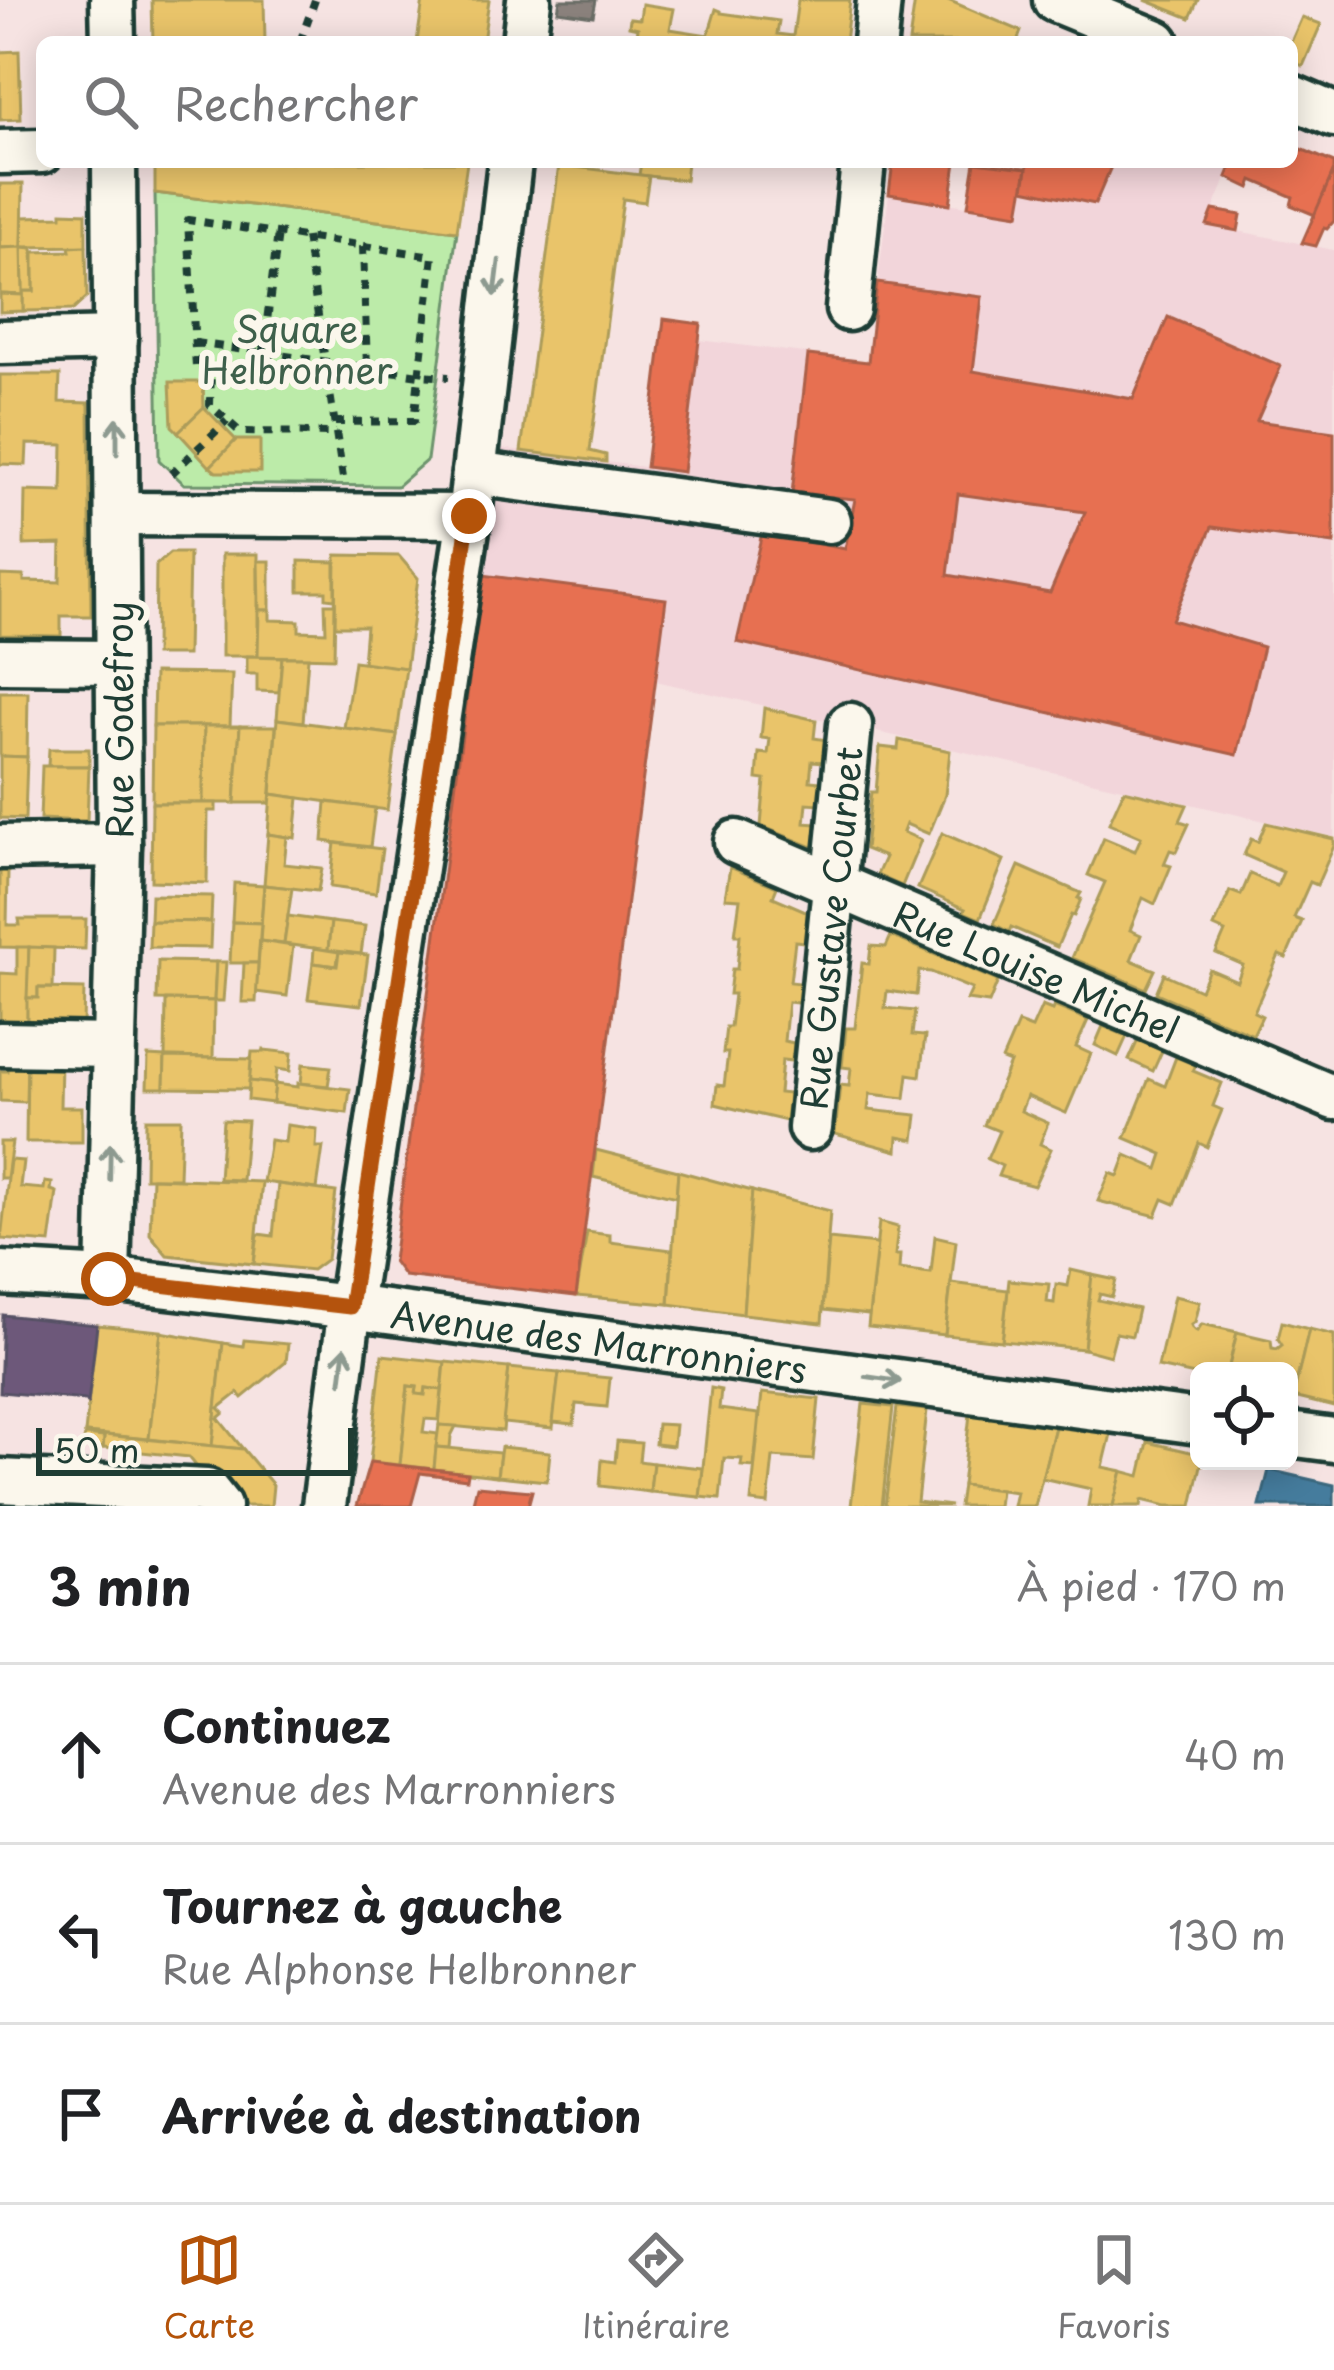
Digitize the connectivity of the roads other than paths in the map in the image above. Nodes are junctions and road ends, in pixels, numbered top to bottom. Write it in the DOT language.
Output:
graph roads {
  1 [pos="112,0"];
  2 [pos="529,0"];
  3 [pos="879,0"];
  4 [pos="1055,0"];
  5 [pos="112,36"];
  6 [pos="525,36"];
  7 [pos="876,36"];
  8 [pos="1142,36"];
  9 [pos="1298,100"];
  10 [pos="1334,115"];
  11 [pos="36,151"];
  12 [pos="0,152"];
  13 [pos="114,168"];
  14 [pos="509,168"];
  15 [pos="862,168"];
  16 [pos="848,309"];
  17 [pos="116,339"];
  18 [pos="0,342"];
  19 [pos="474,473"];
  20 [pos="117,514"];
  21 [pos="469,516"];
  22 [pos="830,521"];
  23 [pos="0,661"];
  24 [pos="117,662"];
  25 [pos="850,725"];
  26 [pos="736,842"];
  27 [pos="119,845"];
  28 [pos="0,847"];
  29 [pos="835,884"];
  30 [pos="0,1044"];
  31 [pos="113,1046"];
  32 [pos="1334,1099"];
  33 [pos="810,1128"];
  34 [pos="0,1273"];
  35 [pos="108,1279"];
  36 [pos="350,1307"];
  37 [pos="1190,1421"];
  38 [pos="1298,1435"];
  39 [pos="1334,1440"];
  40 [pos="0,1481"];
  41 [pos="219,1506"];
  42 [pos="324,1506"];
  1 -- 5 [label="street"];
  2 -- 6 [label="street"];
  3 -- 7 [label="street"];
  4 -- 8 [label="street"];
  9 -- 10 [label="street"];
  11 -- 12 [label="street"];
  13 -- 17 [label="street, Rue Godefroy"];
  14 -- 19 [label="street, one-way"];
  15 -- 16 [label="street"];
  17 -- 18 [label="street"];
  20 -- 17 [label="street, Rue Godefroy, one-way"];
  19 -- 21 [label="street"];
  19 -- 22 [label="street"];
  20 -- 21 [label="street"];
  20 -- 24 [label="street, Rue Godefroy"];
  21 -- 36 [label="street"];
  23 -- 24 [label="street"];
  24 -- 27 [label="street, Rue Godefroy"];
  25 -- 29 [label="street, Rue Gustave Courbet"];
  26 -- 29 [label="street, Rue Louise Michel"];
  27 -- 28 [label="street"];
  27 -- 31 [label="street, Rue Godefroy"];
  29 -- 32 [label="street, Rue Louise Michel"];
  29 -- 33 [label="street, Rue Gustave Courbet"];
  30 -- 31 [label="street"];
  35 -- 31 [label="street, Rue Godefroy, one-way"];
  34 -- 35 [label="street, Avenue des Marronniers"];
  35 -- 36 [label="street, Avenue des Marronniers"];
  36 -- 37 [label="street, Avenue des Marronniers, one-way"];
  42 -- 36 [label="street, one-way"];
  38 -- 39 [label="street"];
  40 -- 41 [label="street"];
}
